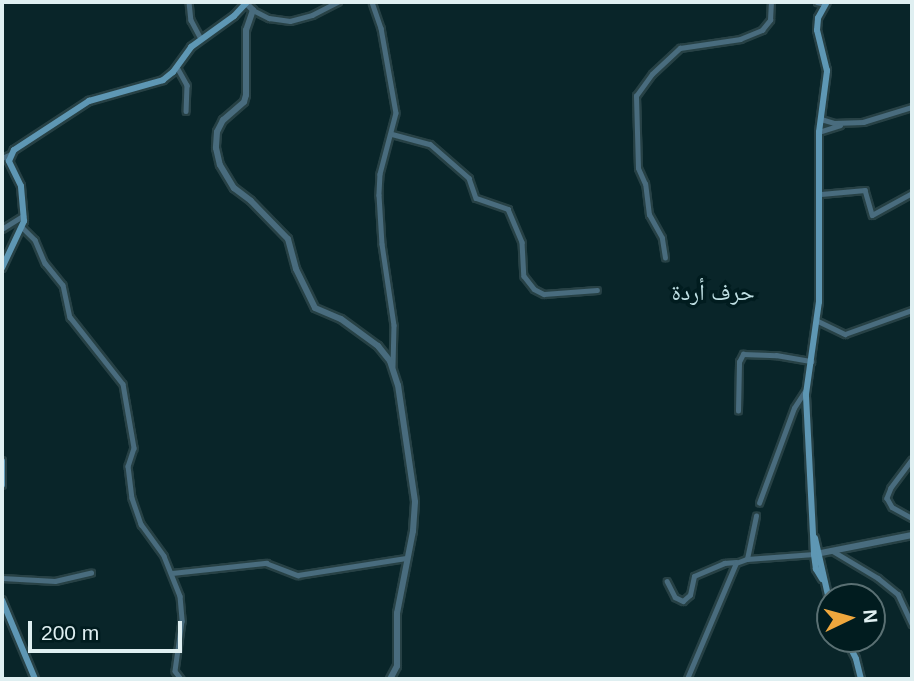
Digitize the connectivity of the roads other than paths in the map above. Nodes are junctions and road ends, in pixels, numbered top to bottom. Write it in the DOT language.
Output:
graph roads {
  1 [pos="189,2"];
  2 [pos="246,2"];
  3 [pos="322,2"];
  4 [pos="338,2"];
  5 [pos="372,2"];
  6 [pos="771,2"];
  7 [pos="823,3"];
  8 [pos="253,10"];
  9 [pos="321,11"];
  10 [pos="201,39"];
  11 [pos="177,67"];
  12 [pos="912,107"];
  13 [pos="186,111"];
  14 [pos="820,118"];
  15 [pos="851,123"];
  16 [pos="819,132"];
  17 [pos="392,134"];
  18 [pos="6,156"];
  19 [pos="912,193"];
  20 [pos="821,194"];
  21 [pos="24,216"];
  22 [pos="23,228"];
  23 [pos="2,229"];
  24 [pos="665,258"];
  25 [pos="2,268"];
  26 [pos="597,290"];
  27 [pos="912,310"];
  28 [pos="818,321"];
  29 [pos="811,361"];
  30 [pos="393,367"];
  31 [pos="807,388"];
  32 [pos="738,411"];
  33 [pos="912,460"];
  34 [pos="2,461"];
  35 [pos="2,485"];
  36 [pos="759,503"];
  37 [pos="756,516"];
  38 [pos="912,518"];
  39 [pos="912,535"];
  40 [pos="831,550"];
  41 [pos="817,553"];
  42 [pos="406,558"];
  43 [pos="747,559"];
  44 [pos="737,562"];
  45 [pos="91,573"];
  46 [pos="172,573"];
  47 [pos="2,578"];
  48 [pos="667,581"];
  49 [pos="823,583"];
  50 [pos="2,600"];
  51 [pos="912,624"];
  52 [pos="853,653"];
  53 [pos="35,679"];
  54 [pos="181,679"];
  55 [pos="390,679"];
  56 [pos="687,679"];
  57 [pos="861,679"];
  1 -- 10 [label="street"];
  2 -- 8 [label="street"];
  2 -- 10 [label="main road"];
  3 -- 9 [label="street"];
  4 -- 9 [label="street"];
  5 -- 17 [label="street"];
  6 -- 24 [label="street"];
  7 -- 14 [label="main road"];
  8 -- 9 [label="street"];
  8 -- 30 [label="street"];
  10 -- 11 [label="main road"];
  11 -- 13 [label="street"];
  11 -- 18 [label="main road"];
  12 -- 15 [label="street"];
  14 -- 15 [label="street"];
  14 -- 16 [label="main road"];
  15 -- 16 [label="street"];
  16 -- 20 [label="main road"];
  17 -- 26 [label="street"];
  17 -- 30 [label="street"];
  18 -- 21 [label="main road"];
  19 -- 20 [label="street"];
  20 -- 28 [label="main road"];
  21 -- 22 [label="main road"];
  21 -- 23 [label="street"];
  22 -- 25 [label="main road"];
  22 -- 46 [label="street"];
  27 -- 28 [label="street"];
  28 -- 29 [label="main road"];
  29 -- 31 [label="main road"];
  29 -- 32 [label="street"];
  30 -- 42 [label="street"];
  31 -- 36 [label="street"];
  31 -- 41 [label="main road"];
  33 -- 38 [label="street"];
  34 -- 35 [label="main road"];
  37 -- 43 [label="street"];
  39 -- 40 [label="street"];
  40 -- 41 [label="street"];
  40 -- 51 [label="street"];
  41 -- 43 [label="street"];
  41 -- 49 [label="main road"];
  42 -- 46 [label="street"];
  42 -- 55 [label="street"];
  43 -- 44 [label="street"];
  44 -- 48 [label="street"];
  44 -- 56 [label="street"];
  45 -- 47 [label="street"];
  46 -- 54 [label="street"];
  50 -- 53 [label="main road"];
  52 -- 57 [label="main road"];
}
